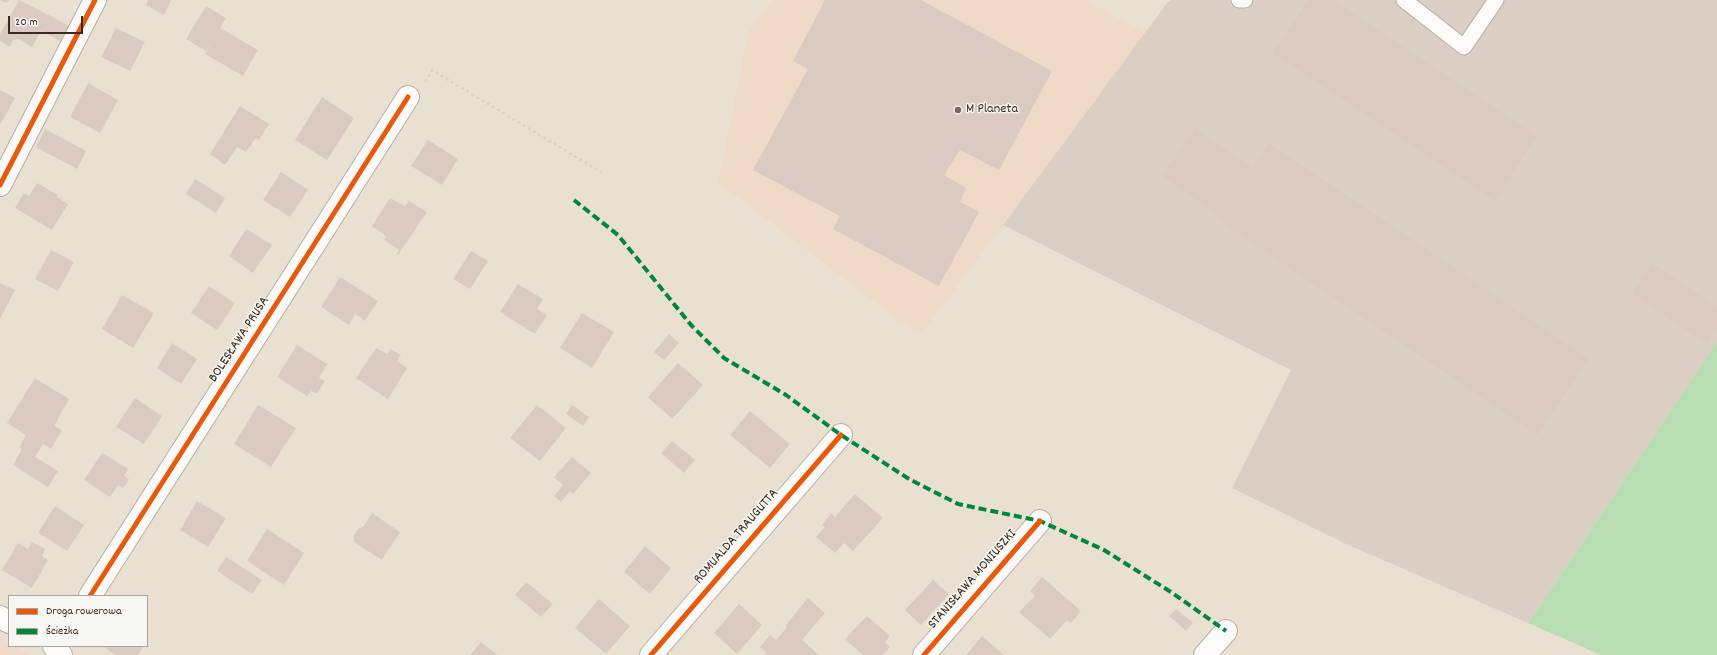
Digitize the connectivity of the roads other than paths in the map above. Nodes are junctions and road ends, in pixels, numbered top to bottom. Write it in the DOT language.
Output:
graph roads {
  1 [pos="95,0"];
  2 [pos="1239,0"];
  3 [pos="1245,0"];
  4 [pos="1404,0"];
  5 [pos="1496,0"];
  6 [pos="408,97"];
  7 [pos="0,186"];
  8 [pos="841,435"];
  9 [pos="1040,521"];
  10 [pos="91,595"];
  11 [pos="1226,631"];
  12 [pos="55,647"];
  13 [pos="61,655"];
  14 [pos="651,655"];
  15 [pos="924,655"];
  16 [pos="1205,655"];
  1 -- 7 [label="street"];
  2 -- 3 [label="lane"];
  4 -- 5 [label="lane"];
  6 -- 10 [label="street, BOLESŁAWA PRUSA"];
  8 -- 14 [label="street, ROMUALDA TRAUGUTTA"];
  9 -- 15 [label="street, STANISŁAWA MONIUSZKI"];
  11 -- 16 [label="street"];
  12 -- 13 [label="street"];
}
